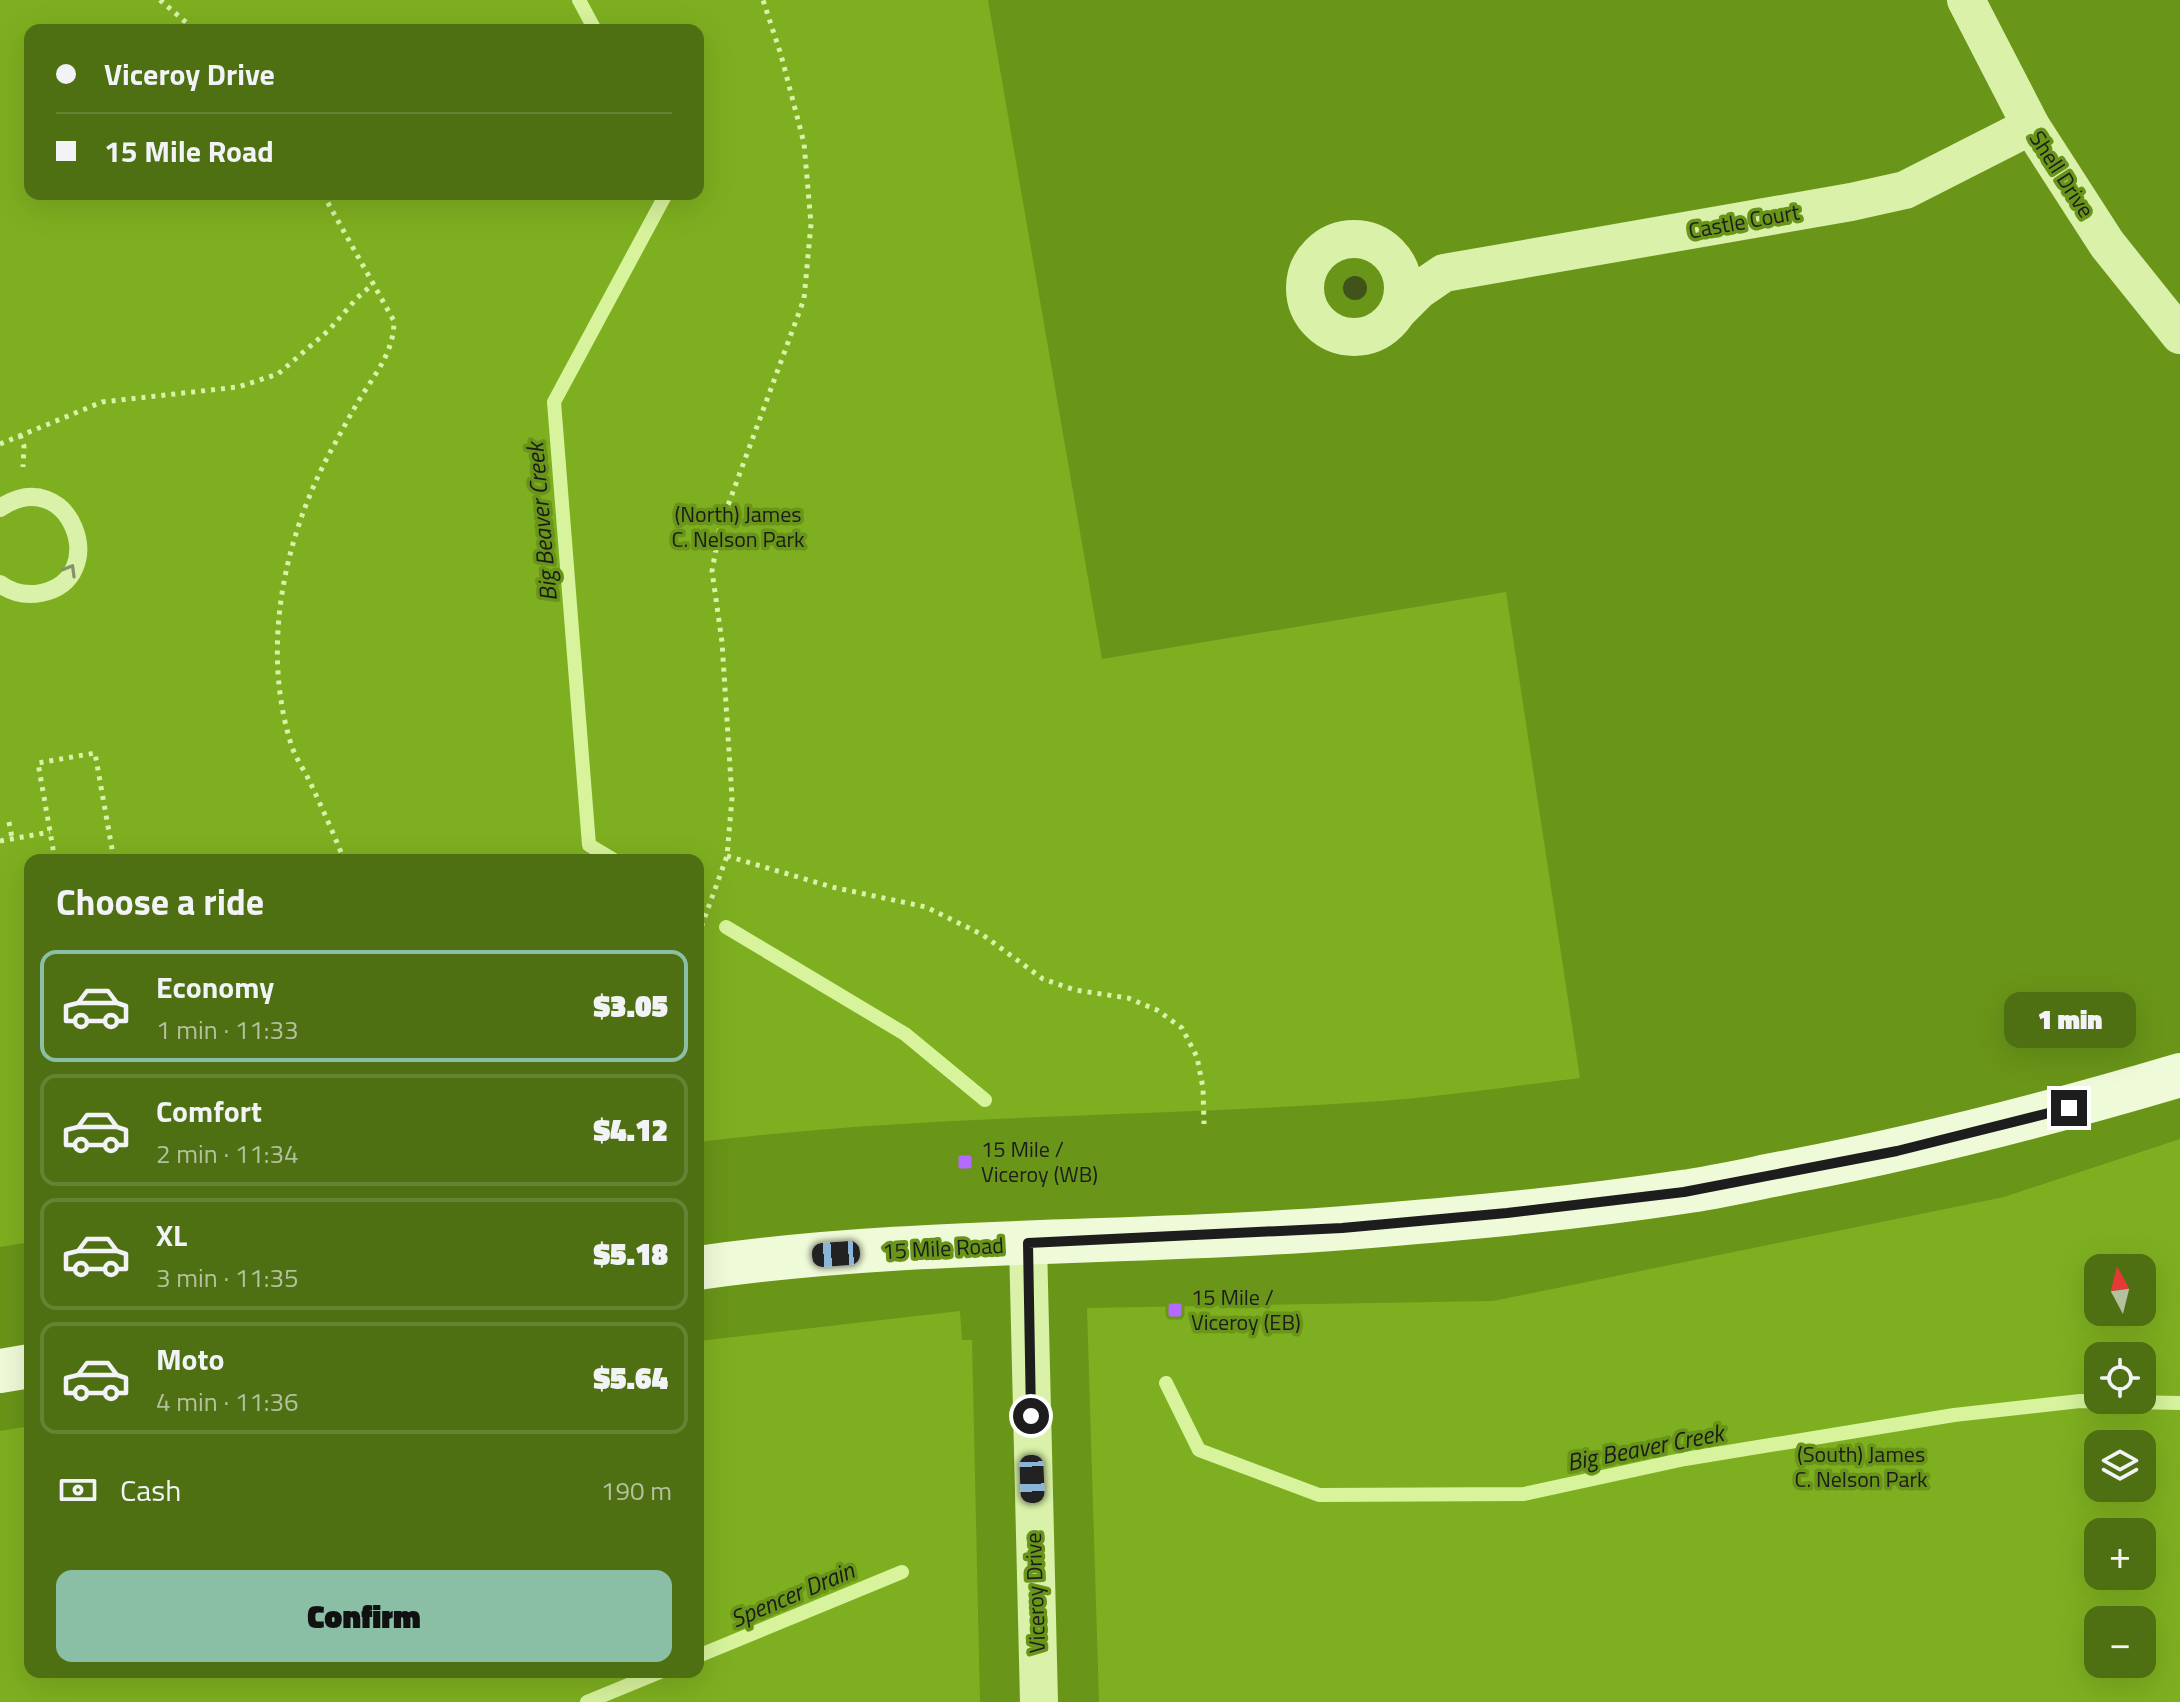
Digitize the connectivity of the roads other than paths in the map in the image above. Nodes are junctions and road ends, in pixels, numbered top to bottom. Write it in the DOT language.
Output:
graph roads {
  1 [pos="1966,0"];
  2 [pos="2031,126"];
  3 [pos="1387,251"];
  4 [pos="1444,273"];
  5 [pos="1397,312"];
  6 [pos="2178,329"];
  7 [pos="0,508"];
  8 [pos="0,584"];
  9 [pos="2180,1075"];
  10 [pos="1028,1243"];
  11 [pos="704,1267"];
  12 [pos="24,1367"];
  13 [pos="0,1371"];
  14 [pos="1039,1702"];
  1 -- 2 [label="street, Shell Drive"];
  2 -- 4 [label="street, Castle Court"];
  2 -- 6 [label="street, Shell Drive"];
  3 -- 4 [label="street, Castle Court"];
  3 -- 5 [label="street"];
  3 -- 5 [label="street, Castle Court"];
  4 -- 5 [label="street, Castle Court"];
  8 -- 7 [label="lane, one-way"];
  9 -- 10 [label="main road, 15 Mile Road"];
  10 -- 11 [label="main road, 15 Mile Road"];
  10 -- 14 [label="street, Viceroy Drive"];
  12 -- 13 [label="main road"];
}
